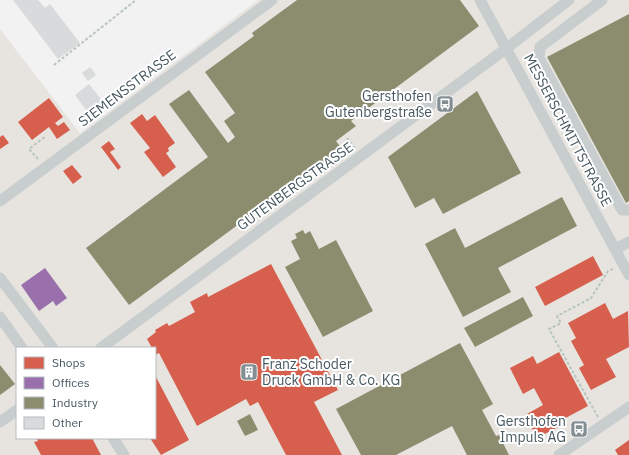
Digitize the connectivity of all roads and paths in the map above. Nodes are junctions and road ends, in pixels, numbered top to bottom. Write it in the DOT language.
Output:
graph roads {
  1 [pos="136,0"];
  2 [pos="272,0"];
  3 [pos="480,0"];
  4 [pos="569,0"];
  5 [pos="602,0"];
  6 [pos="507,48"];
  7 [pos="54,65"];
  8 [pos="46,136"];
  9 [pos="46,167"];
  10 [pos="0,201"];
  11 [pos="629,210"];
  12 [pos="629,242"];
  13 [pos="615,249"];
  14 [pos="622,263"];
  15 [pos="629,275"];
  16 [pos="0,278"];
  17 [pos="0,317"];
  18 [pos="21,347"];
  19 [pos="52,347"];
  20 [pos="102,347"];
  21 [pos="629,407"];
  22 [pos="16,411"];
  23 [pos="0,422"];
  24 [pos="602,425"];
  25 [pos="114,439"];
  26 [pos="124,455"];
  27 [pos="559,455"];
  1 -- 7 [label="path"];
  2 -- 9 [label="street, SIEMENSSTRASSE"];
  3 -- 6 [label="street, MESSERSCHMITTSTRASSE"];
  4 -- 6 [label="street, GUTENBERGSTRASSE"];
  5 -- 11 [label="street"];
  6 -- 13 [label="street, MESSERSCHMITTSTRASSE"];
  6 -- 20 [label="street, GUTENBERGSTRASSE"];
  8 -- 9 [label="path"];
  9 -- 10 [label="street, SIEMENSSTRASSE"];
  12 -- 13 [label="street"];
  13 -- 14 [label="street, MESSERSCHMITTSTRASSE"];
  14 -- 15 [label="street, MESSERSCHMITTSTRASSE"];
  14 -- 24 [label="path"];
  16 -- 19 [label="street"];
  17 -- 18 [label="street"];
  21 -- 24 [label="street"];
  22 -- 23 [label="street"];
  24 -- 27 [label="street"];
  25 -- 26 [label="street"];
}
